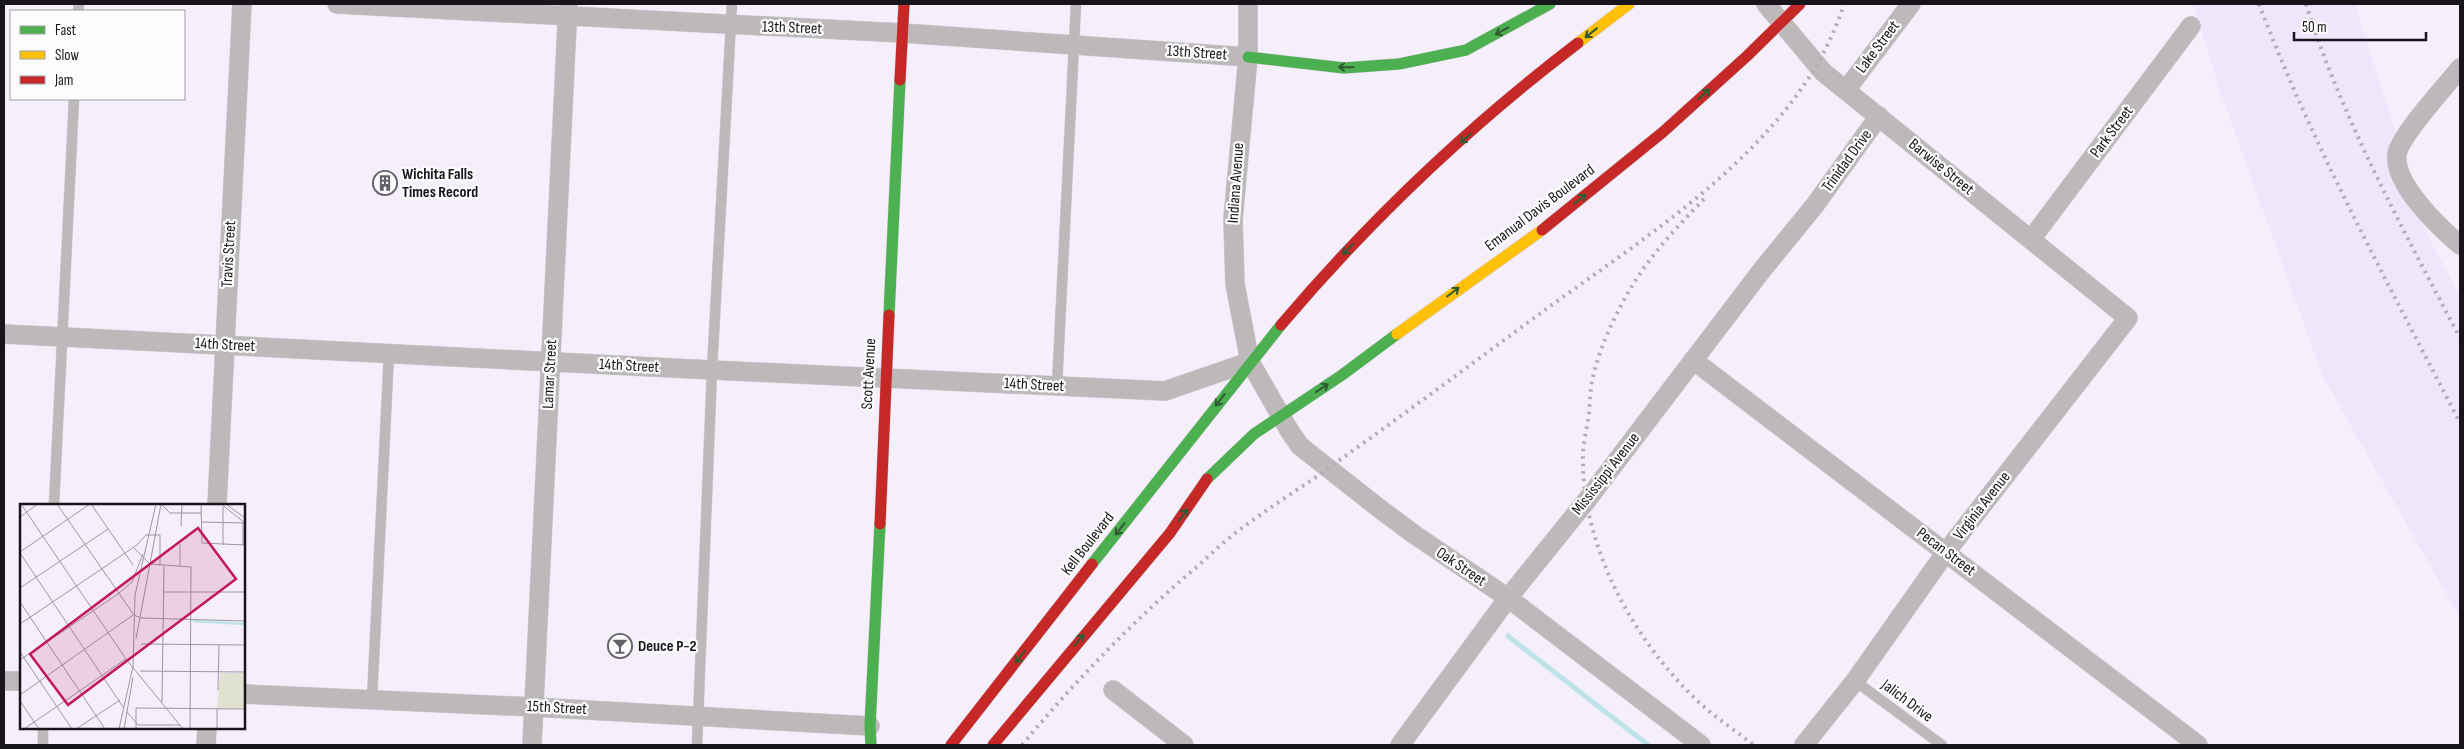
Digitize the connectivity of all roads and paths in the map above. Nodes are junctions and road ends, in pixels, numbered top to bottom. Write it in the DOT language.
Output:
graph roads {
  1 [pos="242,4"];
  2 [pos="337,4"];
  3 [pos="732,4"];
  4 [pos="904,4"];
  5 [pos="1076,4"];
  6 [pos="1248,4"];
  7 [pos="1629,4"];
  8 [pos="1766,4"];
  9 [pos="1800,4"];
  10 [pos="1911,4"];
  11 [pos="406,6"];
  12 [pos="1548,6"];
  13 [pos="568,10"];
  14 [pos="731,25"];
  15 [pos="2191,26"];
  16 [pos="902,33"];
  17 [pos="1074,45"];
  18 [pos="1248,57"];
  19 [pos="2460,68"];
  20 [pos="1846,90"];
  21 [pos="74,100"];
  22 [pos="1880,116"];
  23 [pos="1815,205"];
  24 [pos="2032,238"];
  25 [pos="2460,245"];
  26 [pos="2128,318"];
  27 [pos="4,334"];
  28 [pos="63,337"];
  29 [pos="224,345"];
  30 [pos="389,353"];
  31 [pos="1693,360"];
  32 [pos="550,361"];
  33 [pos="1250,362"];
  34 [pos="712,370"];
  35 [pos="885,378"];
  36 [pos="1057,386"];
  37 [pos="1282,416"];
  38 [pos="54,504"];
  39 [pos="217,504"];
  40 [pos="1946,552"];
  41 [pos="1508,598"];
  42 [pos="1855,680"];
  43 [pos="4,681"];
  44 [pos="20,682"];
  45 [pos="1113,690"];
  46 [pos="245,694"];
  47 [pos="372,700"];
  48 [pos="534,707"];
  49 [pos="698,716"];
  50 [pos="870,726"];
  51 [pos="44,729"];
  52 [pos="207,729"];
  53 [pos="43,745"];
  54 [pos="206,745"];
  55 [pos="532,745"];
  56 [pos="697,745"];
  57 [pos="871,745"];
  58 [pos="951,745"];
  59 [pos="993,745"];
  60 [pos="1184,745"];
  61 [pos="1400,745"];
  62 [pos="1702,745"];
  63 [pos="1804,745"];
  64 [pos="1942,745"];
  65 [pos="2198,745"];
  1 -- 29 [label="street, Travis Street"];
  2 -- 11 [label="street, 13th Street"];
  3 -- 14 [label="lane"];
  4 -- 16 [label="main road, Scott Avenue"];
  5 -- 17 [label="lane"];
  6 -- 18 [label="street, Indiana Avenue"];
  7 -- 33 [label="main road, one-way"];
  8 -- 20 [label="street, Barwise Street"];
  37 -- 9 [label="main road, Emanual Davis Boulevard, one-way, bridge"];
  10 -- 20 [label="street, Lake Street"];
  11 -- 13 [label="street, 13th Street"];
  12 -- 18 [label="main road, one-way"];
  13 -- 14 [label="street, 13th Street"];
  13 -- 32 [label="street, Lamar Street"];
  14 -- 16 [label="street, 13th Street"];
  14 -- 34 [label="lane"];
  15 -- 24 [label="street, Park Street"];
  16 -- 17 [label="street, 13th Street"];
  16 -- 35 [label="main road, Scott Avenue"];
  17 -- 18 [label="street, 13th Street"];
  17 -- 36 [label="lane"];
  18 -- 33 [label="street, Indiana Avenue"];
  19 -- 25 [label="street"];
  20 -- 22 [label="street, Barwise Street"];
  21 -- 28 [label="lane"];
  22 -- 23 [label="street, Trinidad Drive"];
  22 -- 24 [label="street, Barwise Street"];
  23 -- 31 [label="street, Mississippi Avenue"];
  24 -- 26 [label="street, Barwise Street"];
  26 -- 40 [label="street, Virginia Avenue"];
  27 -- 28 [label="street, 14th Street"];
  28 -- 29 [label="street, 14th Street"];
  28 -- 38 [label="lane"];
  29 -- 30 [label="street, 14th Street"];
  29 -- 39 [label="street, Travis Street"];
  30 -- 32 [label="street, 14th Street"];
  30 -- 47 [label="lane"];
  31 -- 40 [label="street, Pecan Street"];
  31 -- 41 [label="street, Mississippi Avenue"];
  32 -- 34 [label="street, 14th Street"];
  32 -- 48 [label="street, Lamar Street"];
  33 -- 36 [label="street, 14th Street"];
  33 -- 37 [label="street, Oak Street"];
  33 -- 58 [label="main road, Kell Boulevard, one-way"];
  34 -- 35 [label="street, 14th Street"];
  34 -- 49 [label="lane"];
  35 -- 36 [label="street, 14th Street"];
  35 -- 50 [label="main road, Scott Avenue"];
  37 -- 41 [label="street, Oak Street"];
  59 -- 37 [label="main road, one-way"];
  40 -- 42 [label="street, Virginia Avenue"];
  40 -- 65 [label="street, Pecan Street"];
  41 -- 61 [label="street, Mississippi Avenue"];
  41 -- 62 [label="street, Oak Street"];
  42 -- 63 [label="street, Virginia Avenue"];
  42 -- 64 [label="lane, Jalich Drive"];
  43 -- 44 [label="street"];
  45 -- 60 [label="street"];
  46 -- 47 [label="street, 15th Street"];
  47 -- 48 [label="street, 15th Street"];
  48 -- 49 [label="street, 15th Street"];
  48 -- 55 [label="street, Lamar Street"];
  49 -- 50 [label="street, 15th Street"];
  49 -- 56 [label="lane"];
  50 -- 57 [label="main road, Scott Avenue"];
  51 -- 53 [label="lane"];
  52 -- 54 [label="street"];
}
